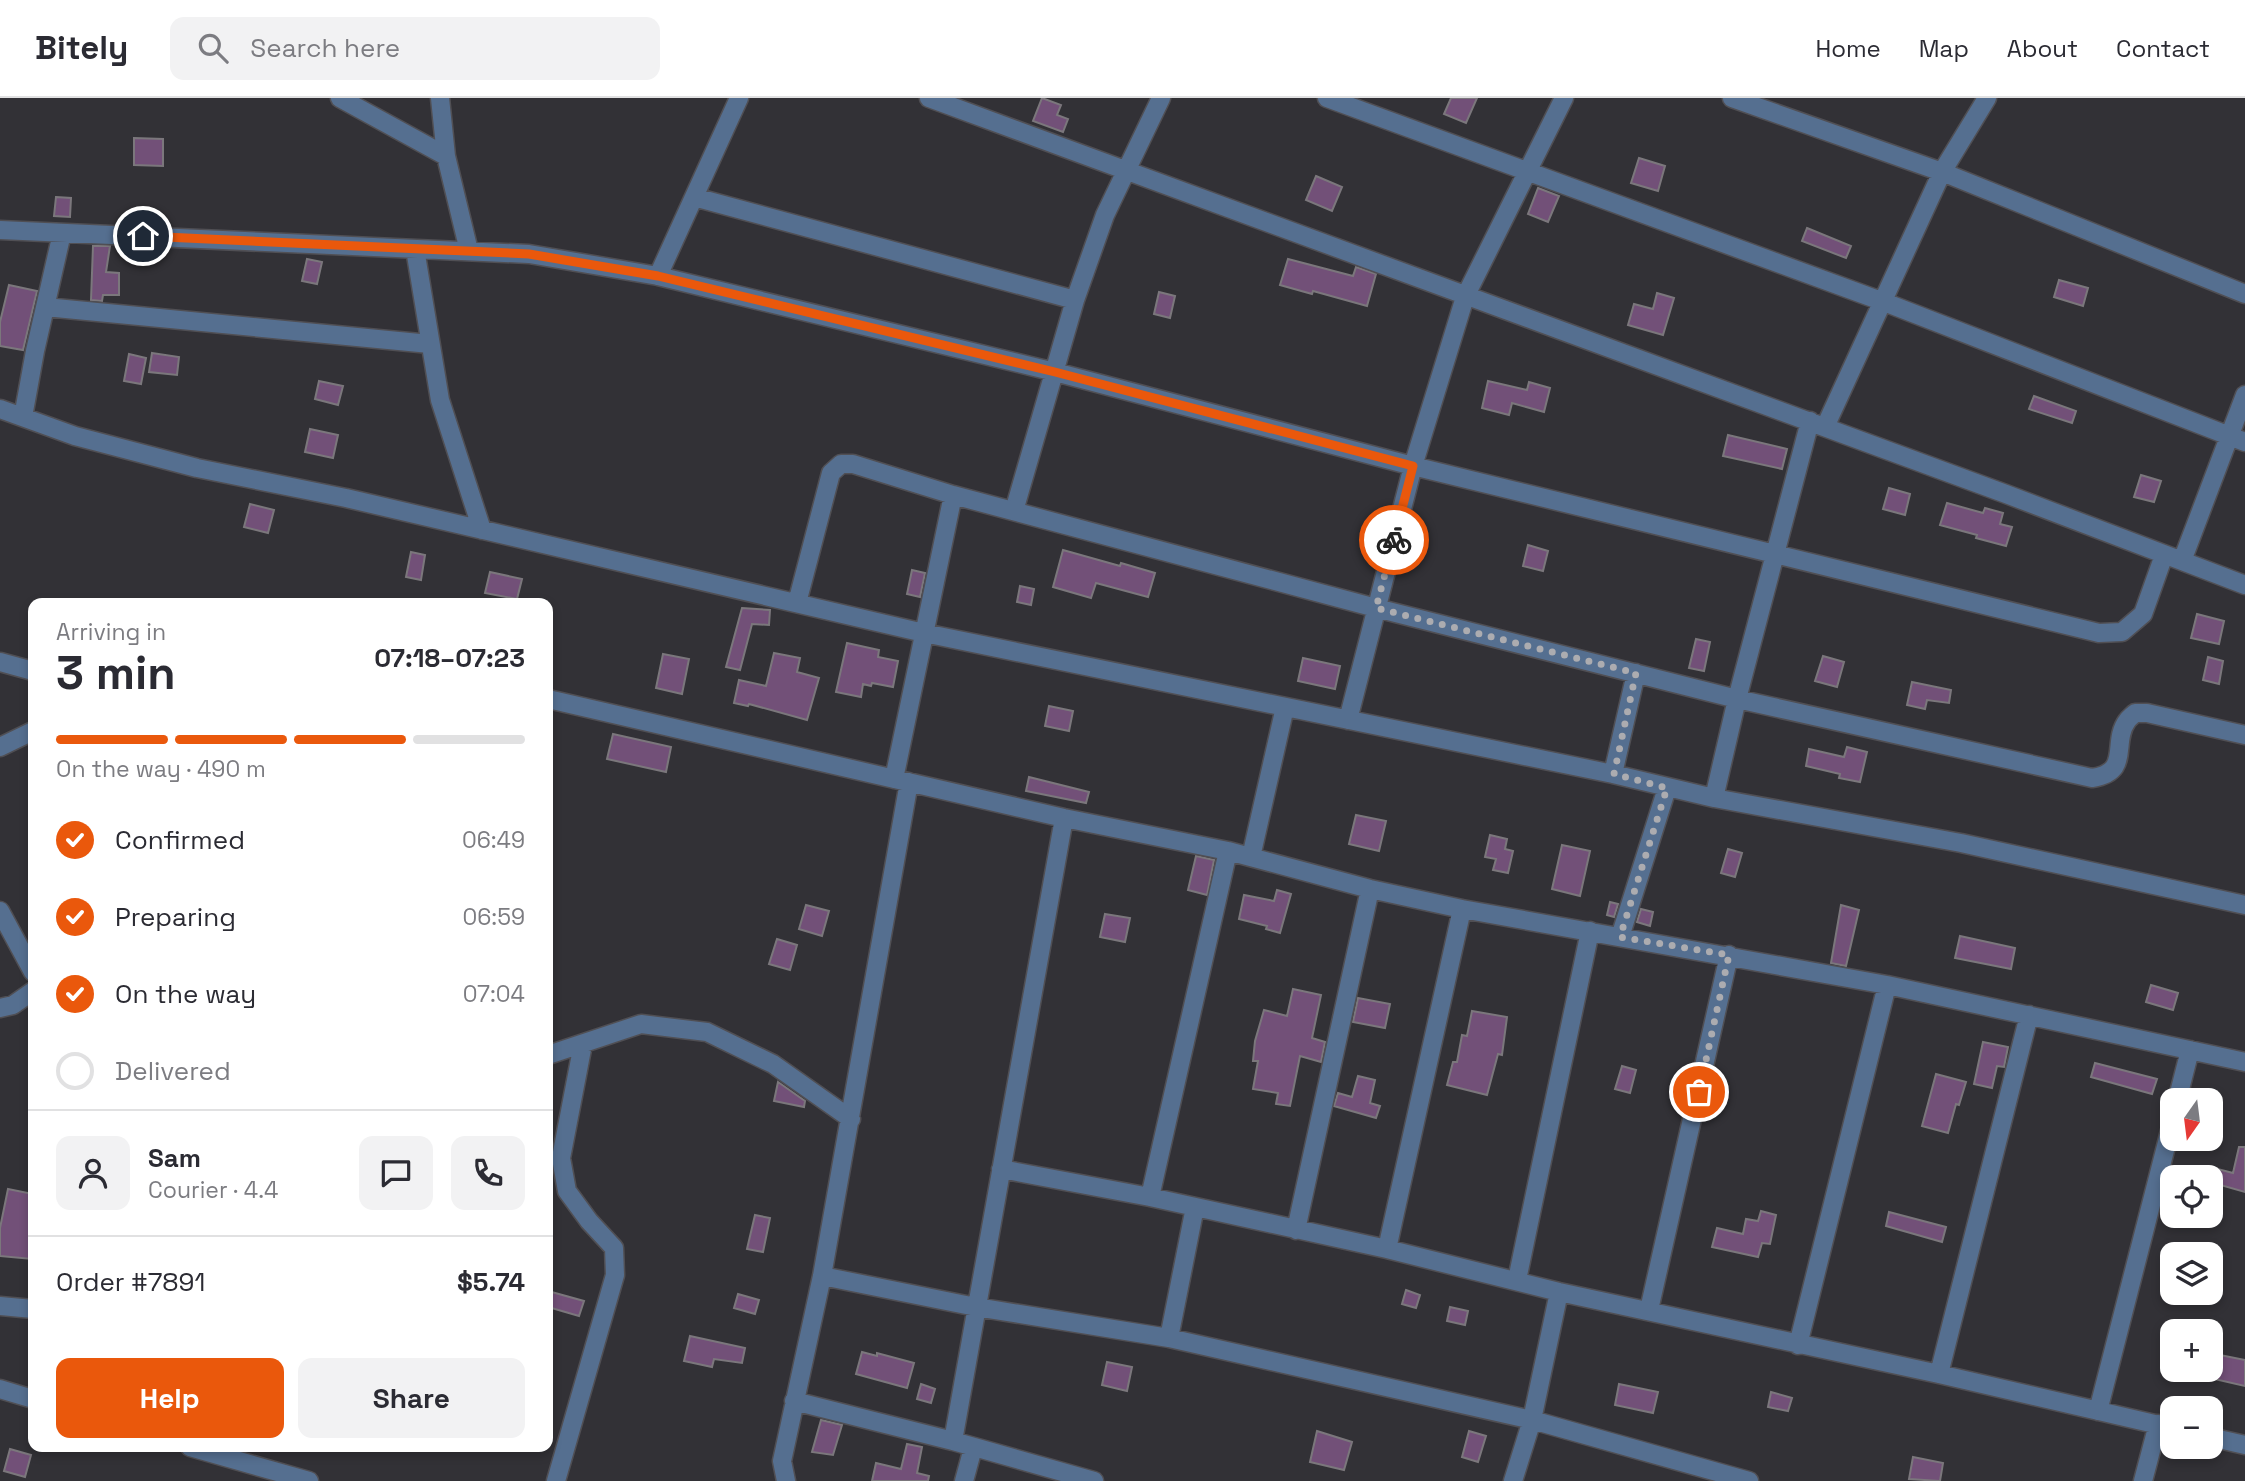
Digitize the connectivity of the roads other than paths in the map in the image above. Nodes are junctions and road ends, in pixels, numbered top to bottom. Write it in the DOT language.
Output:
graph roads {
  1 [pos="340,98"];
  2 [pos="440,98"];
  3 [pos="739,98"];
  4 [pos="929,98"];
  5 [pos="1161,98"];
  6 [pos="1327,98"];
  7 [pos="1564,98"];
  8 [pos="1732,98"];
  9 [pos="1987,98"];
  10 [pos="446,156"];
  11 [pos="1126,169"];
  12 [pos="1942,172"];
  13 [pos="1527,173"];
  14 [pos="694,197"];
  15 [pos="0,230"];
  16 [pos="62,233"];
  17 [pos="415,249"];
  18 [pos="469,251"];
  19 [pos="658,276"];
  20 [pos="2245,293"];
  21 [pos="1465,297"];
  22 [pos="1075,300"];
  23 [pos="1884,302"];
  24 [pos="45,307"];
  25 [pos="430,344"];
  26 [pos="1055,372"];
  27 [pos="2245,395"];
  28 [pos="0,409"];
  29 [pos="23,417"];
  30 [pos="1817,424"];
  31 [pos="2237,439"];
  32 [pos="1413,466"];
  33 [pos="953,495"];
  34 [pos="1014,511"];
  35 [pos="482,530"];
  36 [pos="1774,554"];
  37 [pos="2164,555"];
  38 [pos="2182,561"];
  39 [pos="2245,585"];
  40 [pos="797,603"];
  41 [pos="1376,608"];
  42 [pos="923,634"];
  43 [pos="0,662"];
  44 [pos="28,670"];
  45 [pos="1636,673"];
  46 [pos="1737,699"];
  47 [pos="553,700"];
  48 [pos="1285,707"];
  49 [pos="1348,720"];
  50 [pos="28,733"];
  51 [pos="2245,735"];
  52 [pos="0,747"];
  53 [pos="1614,774"];
  54 [pos="901,780"];
  55 [pos="1667,788"];
  56 [pos="1714,798"];
  57 [pos="1063,818"];
  58 [pos="1228,852"];
  59 [pos="1251,857"];
  60 [pos="1370,889"];
  61 [pos="2245,905"];
  62 [pos="1462,909"];
  63 [pos="0,911"];
  64 [pos="1590,931"];
  65 [pos="1620,937"];
  66 [pos="1729,955"];
  67 [pos="28,962"];
  68 [pos="1887,985"];
  69 [pos="28,994"];
  70 [pos="0,1009"];
  71 [pos="2029,1015"];
  72 [pos="583,1044"];
  73 [pos="2190,1050"];
  74 [pos="553,1053"];
  75 [pos="2245,1062"];
  76 [pos="2181,1088"];
  77 [pos="851,1119"];
  78 [pos="2165,1152"];
  79 [pos="1001,1170"];
  80 [pos="1150,1197"];
  81 [pos="1195,1208"];
  82 [pos="1296,1230"];
  83 [pos="1387,1249"];
  84 [pos="822,1276"];
  85 [pos="1517,1280"];
  86 [pos="1559,1292"];
  87 [pos="0,1306"];
  88 [pos="976,1307"];
  89 [pos="28,1309"];
  90 [pos="1649,1310"];
  91 [pos="1169,1338"];
  92 [pos="1798,1345"];
  93 [pos="1939,1374"];
  94 [pos="0,1389"];
  95 [pos="28,1397"];
  96 [pos="794,1401"];
  97 [pos="2098,1411"];
  98 [pos="1532,1420"];
  99 [pos="2160,1425"];
  100 [pos="2160,1438"];
  101 [pos="2223,1440"];
  102 [pos="953,1441"];
  103 [pos="2245,1445"];
  104 [pos="973,1448"];
  105 [pos="211,1452"];
  106 [pos="309,1481"];
  107 [pos="556,1481"];
  108 [pos="786,1481"];
  109 [pos="964,1481"];
  110 [pos="1094,1481"];
  111 [pos="1513,1481"];
  112 [pos="1749,1481"];
  113 [pos="2143,1481"];
  1 -- 10 [label="street"];
  2 -- 10 [label="street"];
  3 -- 14 [label="street"];
  4 -- 11 [label="street"];
  5 -- 11 [label="street"];
  6 -- 13 [label="street"];
  7 -- 13 [label="street"];
  8 -- 12 [label="street"];
  9 -- 12 [label="street"];
  10 -- 18 [label="street"];
  11 -- 21 [label="street"];
  11 -- 22 [label="street"];
  12 -- 20 [label="street"];
  12 -- 23 [label="street"];
  13 -- 21 [label="street"];
  13 -- 23 [label="street"];
  14 -- 19 [label="street"];
  14 -- 22 [label="street"];
  15 -- 16 [label="street"];
  16 -- 17 [label="street"];
  16 -- 24 [label="street"];
  17 -- 18 [label="street"];
  17 -- 25 [label="street"];
  18 -- 19 [label="street"];
  19 -- 26 [label="street"];
  21 -- 30 [label="street"];
  21 -- 32 [label="street"];
  22 -- 26 [label="street"];
  23 -- 30 [label="street"];
  23 -- 31 [label="street"];
  24 -- 25 [label="street"];
  24 -- 29 [label="street"];
  25 -- 35 [label="street"];
  26 -- 32 [label="street"];
  26 -- 34 [label="street"];
  27 -- 31 [label="street"];
  28 -- 29 [label="street"];
  29 -- 35 [label="street"];
  30 -- 36 [label="street"];
  30 -- 37 [label="street"];
  31 -- 38 [label="street"];
  32 -- 36 [label="street"];
  32 -- 41 [label="street"];
  33 -- 34 [label="street"];
  33 -- 40 [label="street"];
  33 -- 42 [label="street"];
  34 -- 41 [label="street"];
  35 -- 40 [label="street"];
  36 -- 37 [label="street"];
  36 -- 46 [label="street"];
  37 -- 38 [label="street"];
  38 -- 39 [label="street"];
  40 -- 42 [label="street"];
  41 -- 45 [label="street"];
  41 -- 49 [label="street"];
  42 -- 48 [label="street"];
  42 -- 54 [label="street"];
  43 -- 44 [label="street"];
  45 -- 46 [label="street"];
  45 -- 53 [label="street"];
  46 -- 51 [label="street"];
  46 -- 56 [label="street"];
  47 -- 54 [label="street"];
  48 -- 49 [label="street"];
  48 -- 59 [label="street"];
  49 -- 53 [label="street"];
  50 -- 52 [label="street"];
  53 -- 55 [label="street"];
  54 -- 57 [label="street"];
  54 -- 77 [label="street"];
  55 -- 56 [label="street"];
  55 -- 65 [label="street"];
  56 -- 61 [label="street"];
  57 -- 58 [label="street"];
  57 -- 79 [label="street"];
  58 -- 59 [label="street"];
  58 -- 80 [label="street"];
  59 -- 60 [label="street"];
  60 -- 62 [label="street"];
  60 -- 82 [label="street"];
  62 -- 64 [label="street"];
  62 -- 83 [label="street"];
  63 -- 67 [label="street"];
  64 -- 65 [label="street"];
  64 -- 85 [label="street"];
  65 -- 66 [label="street"];
  66 -- 68 [label="street"];
  66 -- 90 [label="street"];
  68 -- 71 [label="street"];
  68 -- 92 [label="street"];
  69 -- 70 [label="street"];
  71 -- 73 [label="street"];
  71 -- 93 [label="street"];
  72 -- 74 [label="street"];
  72 -- 77 [label="street"];
  72 -- 107 [label="street"];
  73 -- 75 [label="street"];
  73 -- 76 [label="street"];
  77 -- 84 [label="street"];
  78 -- 97 [label="street"];
  79 -- 80 [label="street"];
  79 -- 88 [label="street"];
  80 -- 81 [label="street"];
  81 -- 82 [label="street"];
  81 -- 91 [label="street"];
  82 -- 83 [label="street"];
  83 -- 85 [label="street"];
  84 -- 88 [label="street"];
  84 -- 96 [label="street"];
  85 -- 86 [label="street"];
  86 -- 90 [label="street"];
  86 -- 98 [label="street"];
  87 -- 89 [label="street"];
  88 -- 91 [label="street"];
  88 -- 102 [label="street"];
  90 -- 92 [label="street"];
  91 -- 98 [label="street"];
  92 -- 93 [label="street"];
  93 -- 97 [label="street"];
  94 -- 95 [label="street"];
  96 -- 102 [label="street"];
  96 -- 108 [label="street"];
  97 -- 99 [label="street"];
  98 -- 111 [label="street"];
  98 -- 112 [label="street"];
  100 -- 113 [label="street"];
  101 -- 103 [label="street"];
  102 -- 104 [label="street"];
  104 -- 109 [label="street"];
  104 -- 110 [label="street"];
  105 -- 106 [label="street"];
}
